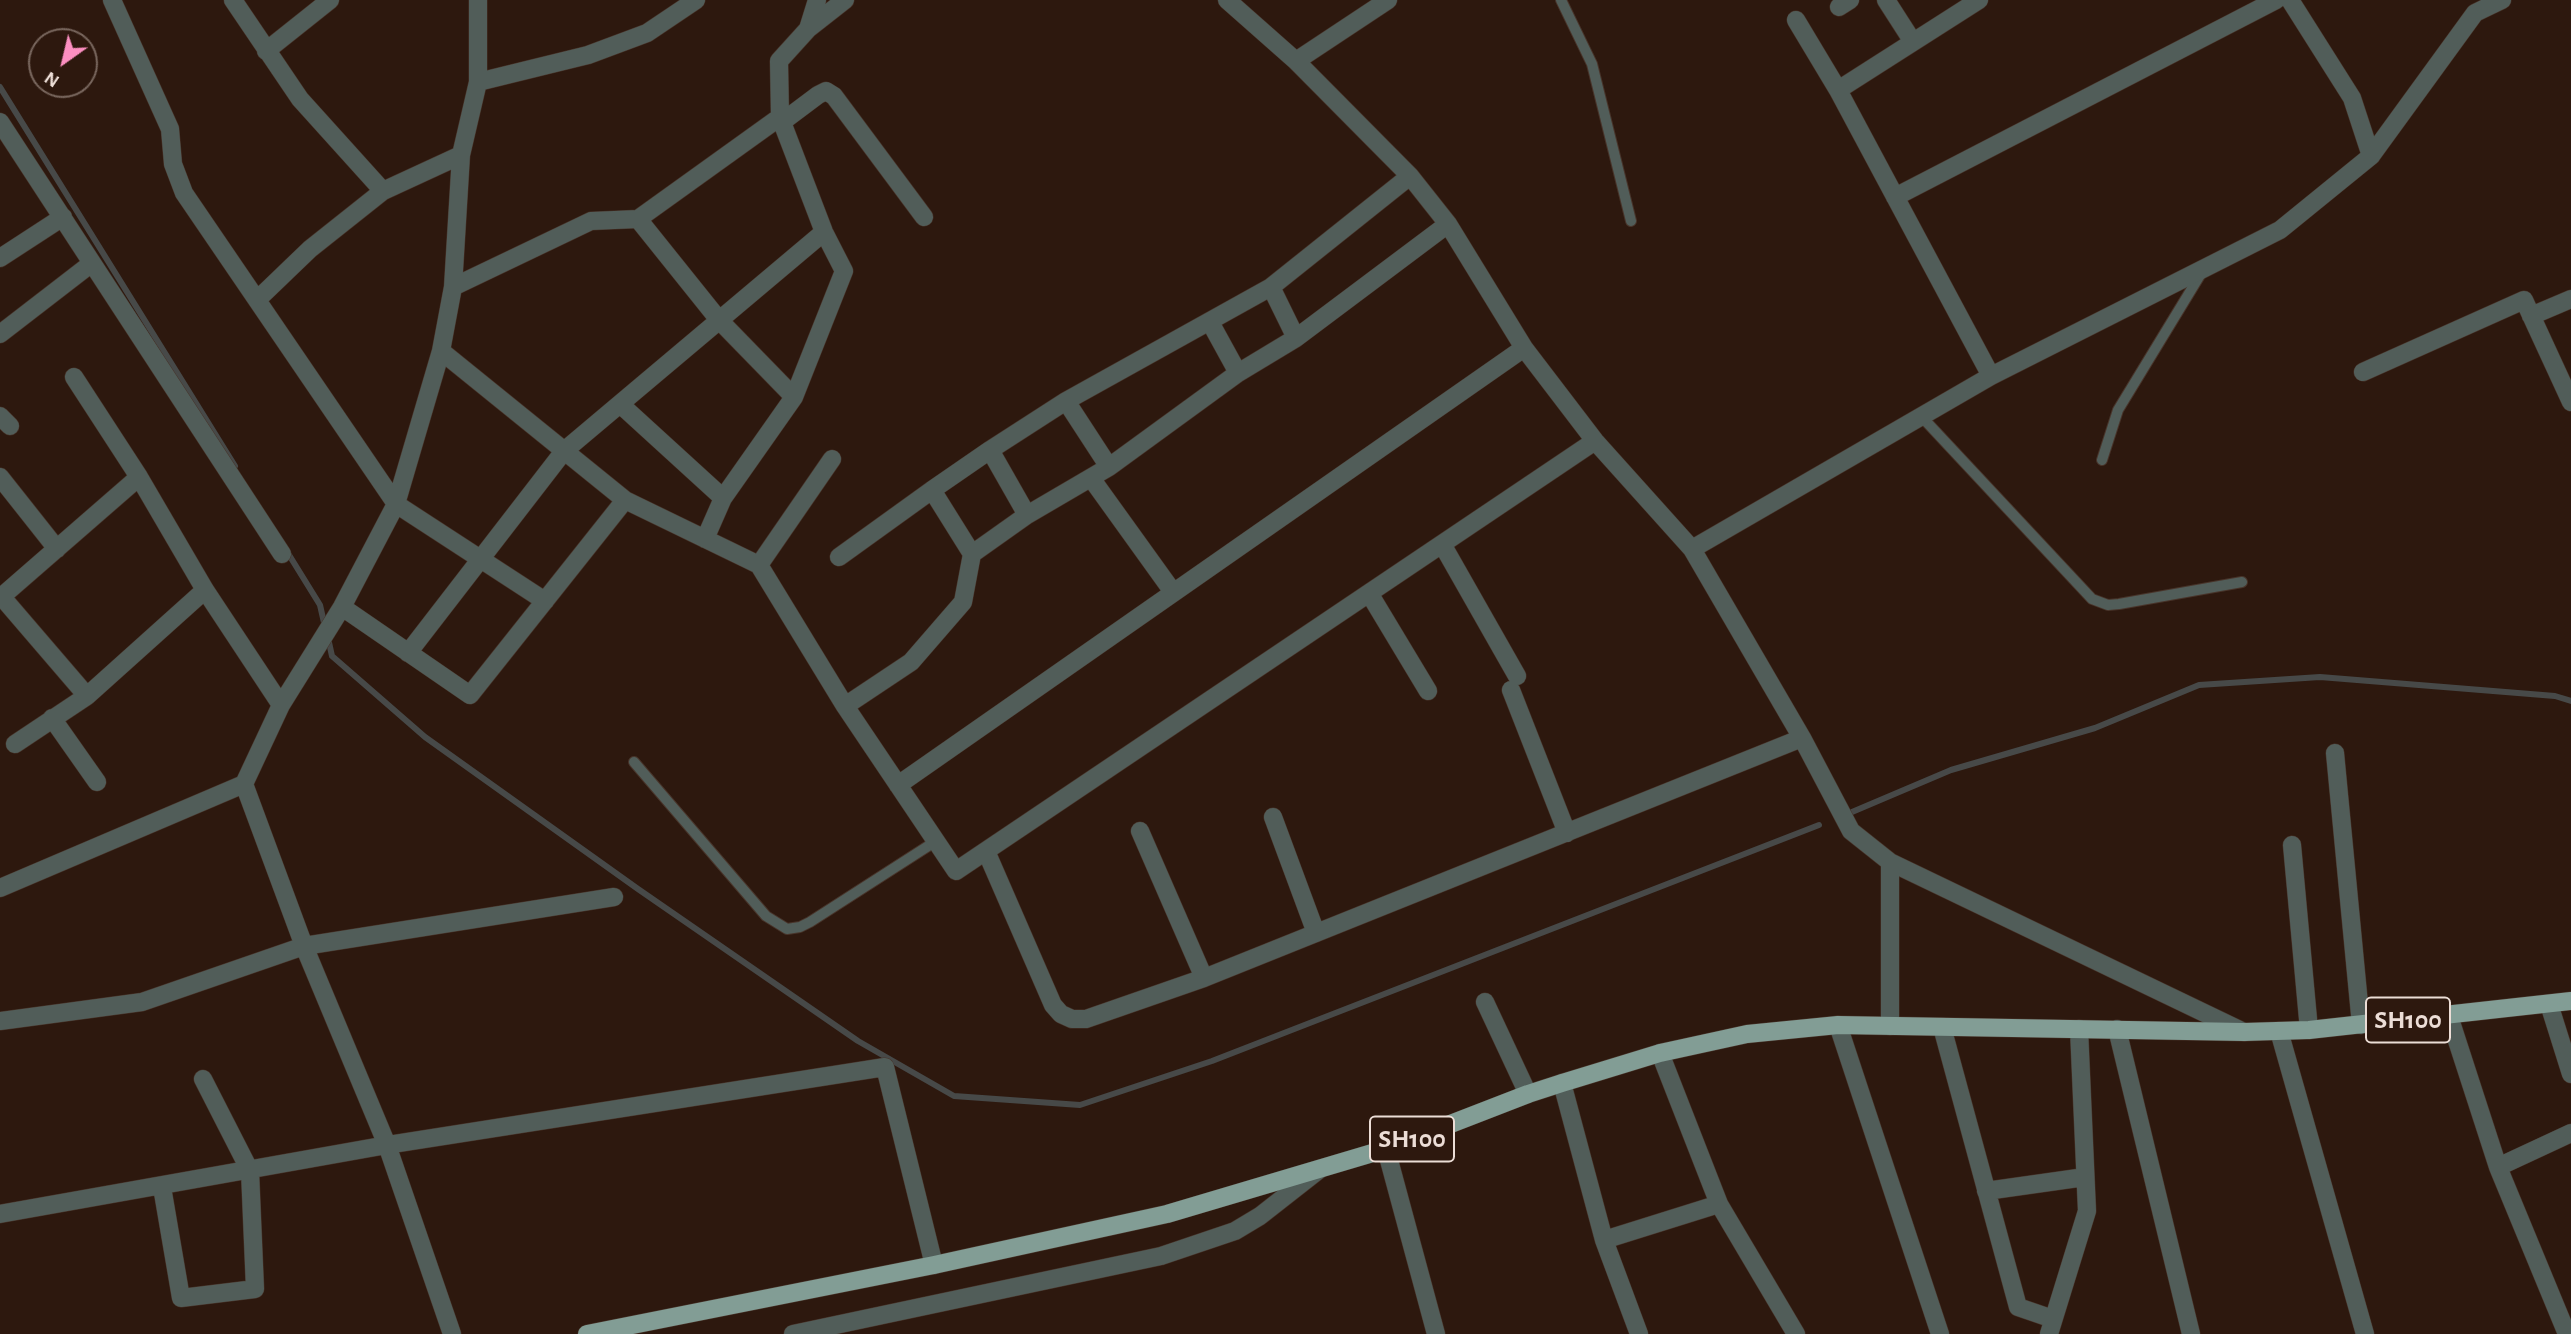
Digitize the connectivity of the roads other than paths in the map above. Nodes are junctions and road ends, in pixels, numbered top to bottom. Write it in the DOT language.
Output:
graph roads {
  1 [pos="112,0"];
  2 [pos="233,0"];
  3 [pos="330,0"];
  4 [pos="478,0"];
  5 [pos="696,0"];
  6 [pos="817,0"];
  7 [pos="845,0"];
  8 [pos="1227,0"];
  9 [pos="1388,0"];
  10 [pos="1561,0"];
  11 [pos="1886,0"];
  12 [pos="1979,0"];
  13 [pos="2276,0"];
  14 [pos="2290,0"];
  15 [pos="2502,0"];
  16 [pos="1796,20"];
  17 [pos="808,29"];
  18 [pos="1913,42"];
  19 [pos="266,51"];
  20 [pos="1296,61"];
  21 [pos="478,82"];
  22 [pos="1838,90"];
  23 [pos="781,120"];
  24 [pos="0,122"];
  25 [pos="461,155"];
  26 [pos="2371,156"];
  27 [pos="1410,176"];
  28 [pos="383,191"];
  29 [pos="1895,197"];
  30 [pos="924,217"];
  31 [pos="62,218"];
  32 [pos="638,219"];
  33 [pos="1631,221"];
  34 [pos="1448,224"];
  35 [pos="824,232"];
  36 [pos="0,257"];
  37 [pos="92,262"];
  38 [pos="2204,269"];
  39 [pos="1271,287"];
  40 [pos="453,288"];
  41 [pos="258,299"];
  42 [pos="2571,299"];
  43 [pos="2531,316"];
  44 [pos="719,320"];
  45 [pos="1210,322"];
  46 [pos="0,334"];
  47 [pos="1296,338"];
  48 [pos="1524,348"];
  49 [pos="441,351"];
  50 [pos="2564,370"];
  51 [pos="2363,372"];
  52 [pos="1238,373"];
  53 [pos="1991,376"];
  54 [pos="75,377"];
  55 [pos="794,397"];
  56 [pos="1066,401"];
  57 [pos="2571,402"];
  58 [pos="620,404"];
  59 [pos="1921,416"];
  60 [pos="1595,441"];
  61 [pos="990,450"];
  62 [pos="564,451"];
  63 [pos="832,459"];
  64 [pos="2102,460"];
  65 [pos="1109,467"];
  66 [pos="0,477"];
  67 [pos="139,477"];
  68 [pos="1091,478"];
  69 [pos="932,490"];
  70 [pos="723,498"];
  71 [pos="625,500"];
  72 [pos="396,504"];
  73 [pos="1027,515"];
  74 [pos="705,539"];
  75 [pos="1442,544"];
  76 [pos="57,548"];
  77 [pos="1692,550"];
  78 [pos="282,554"];
  79 [pos="972,554"];
  80 [pos="839,557"];
  81 [pos="480,558"];
  82 [pos="760,565"];
  83 [pos="2242,582"];
  84 [pos="205,590"];
  85 [pos="1173,592"];
  86 [pos="1369,593"];
  87 [pos="1,597"];
  88 [pos="545,601"];
  89 [pos="340,610"];
  90 [pos="408,653"];
  91 [pos="1428,691"];
  92 [pos="87,696"];
  93 [pos="281,705"];
  94 [pos="845,706"];
  95 [pos="52,718"];
  96 [pos="1802,738"];
  97 [pos="15,744"];
  98 [pos="2335,753"];
  99 [pos="634,762"];
  100 [pos="97,782"];
  101 [pos="244,784"];
  102 [pos="898,785"];
  103 [pos="1273,817"];
  104 [pos="1140,831"];
  105 [pos="1567,833"];
  106 [pos="936,841"];
  107 [pos="2292,845"];
  108 [pos="986,851"];
  109 [pos="1890,862"];
  110 [pos="0,888"];
  111 [pos="614,897"];
  112 [pos="1316,933"];
  113 [pos="304,946"];
  114 [pos="1204,978"];
  115 [pos="2571,1001"];
  116 [pos="1485,1002"];
  117 [pos="2549,1004"];
  118 [pos="2449,1016"];
  119 [pos="0,1021"];
  120 [pos="1838,1025"];
  121 [pos="2361,1025"];
  122 [pos="1890,1026"];
  123 [pos="1942,1027"];
  124 [pos="2079,1029"];
  125 [pos="2117,1030"];
  126 [pos="2309,1030"];
  127 [pos="2279,1031"];
  128 [pos="2244,1032"];
  129 [pos="1660,1053"];
  130 [pos="2571,1073"];
  131 [pos="203,1079"];
  132 [pos="1562,1083"];
  133 [pos="1528,1094"];
  134 [pos="2571,1133"];
  135 [pos="387,1145"];
  136 [pos="1386,1149"];
  137 [pos="2498,1167"];
  138 [pos="1320,1169"];
  139 [pos="250,1171"];
  140 [pos="2085,1177"];
  141 [pos="162,1187"];
  142 [pos="1986,1191"];
  143 [pos="1719,1204"];
  144 [pos="0,1214"];
  145 [pos="1604,1240"];
  146 [pos="934,1265"];
  147 [pos="2051,1327"];
  148 [pos="645,1328"];
  149 [pos="452,1334"];
  150 [pos="587,1334"];
  151 [pos="793,1334"];
  152 [pos="1436,1334"];
  153 [pos="1639,1334"];
  154 [pos="1796,1334"];
  155 [pos="1940,1334"];
  156 [pos="2191,1334"];
  157 [pos="2365,1334"];
  158 [pos="2567,1334"];
  1 -- 41 [label="street"];
  2 -- 19 [label="street"];
  3 -- 19 [label="street"];
  4 -- 21 [label="street"];
  5 -- 21 [label="street"];
  6 -- 17 [label="street"];
  7 -- 17 [label="street"];
  8 -- 20 [label="street"];
  9 -- 20 [label="street"];
  10 -- 33 [label="lane"];
  11 -- 18 [label="street"];
  12 -- 18 [label="street"];
  13 -- 29 [label="street"];
  14 -- 26 [label="street"];
  15 -- 26 [label="street"];
  16 -- 22 [label="street"];
  17 -- 23 [label="street"];
  18 -- 22 [label="street"];
  19 -- 28 [label="street"];
  20 -- 27 [label="street"];
  21 -- 25 [label="street"];
  22 -- 29 [label="street"];
  23 -- 30 [label="street"];
  23 -- 32 [label="street"];
  23 -- 35 [label="street"];
  24 -- 31 [label="street"];
  25 -- 28 [label="street"];
  25 -- 40 [label="street"];
  26 -- 38 [label="street"];
  27 -- 34 [label="street"];
  27 -- 39 [label="street"];
  28 -- 41 [label="street"];
  29 -- 53 [label="street"];
  31 -- 36 [label="street"];
  31 -- 37 [label="street"];
  32 -- 40 [label="street"];
  32 -- 44 [label="street"];
  34 -- 47 [label="street"];
  34 -- 48 [label="street"];
  35 -- 44 [label="street"];
  35 -- 55 [label="street"];
  37 -- 46 [label="street"];
  37 -- 78 [label="street"];
  38 -- 53 [label="street"];
  38 -- 64 [label="lane"];
  39 -- 45 [label="street"];
  39 -- 47 [label="street"];
  40 -- 49 [label="street"];
  41 -- 72 [label="street"];
  42 -- 43 [label="street"];
  43 -- 50 [label="street"];
  43 -- 51 [label="street"];
  44 -- 55 [label="street"];
  44 -- 58 [label="street"];
  45 -- 52 [label="street"];
  45 -- 56 [label="street"];
  47 -- 52 [label="street"];
  48 -- 60 [label="street"];
  48 -- 85 [label="street"];
  49 -- 62 [label="street"];
  49 -- 72 [label="street"];
  50 -- 57 [label="street"];
  52 -- 65 [label="street"];
  53 -- 59 [label="street"];
  54 -- 67 [label="street"];
  55 -- 70 [label="street"];
  56 -- 61 [label="street"];
  56 -- 65 [label="street"];
  58 -- 62 [label="street"];
  58 -- 70 [label="street"];
  59 -- 77 [label="street"];
  59 -- 83 [label="lane"];
  60 -- 75 [label="street"];
  60 -- 77 [label="street"];
  61 -- 69 [label="street"];
  61 -- 73 [label="street"];
  62 -- 71 [label="street"];
  62 -- 81 [label="street"];
  63 -- 82 [label="street"];
  65 -- 68 [label="street"];
  66 -- 76 [label="street"];
  67 -- 76 [label="street"];
  67 -- 84 [label="street"];
  68 -- 73 [label="street"];
  68 -- 85 [label="street"];
  69 -- 79 [label="street"];
  69 -- 80 [label="street"];
  70 -- 74 [label="street"];
  71 -- 74 [label="street"];
  71 -- 88 [label="street"];
  72 -- 81 [label="street"];
  72 -- 89 [label="street"];
  73 -- 79 [label="street"];
  74 -- 82 [label="street"];
  75 -- 86 [label="street"];
  75 -- 105 [label="street"];
  76 -- 87 [label="street"];
  77 -- 96 [label="street"];
  79 -- 94 [label="street"];
  81 -- 88 [label="street"];
  81 -- 90 [label="street"];
  82 -- 94 [label="street"];
  84 -- 92 [label="street"];
  84 -- 93 [label="street"];
  85 -- 102 [label="street"];
  86 -- 91 [label="street"];
  86 -- 108 [label="street"];
  87 -- 92 [label="street"];
  88 -- 90 [label="street"];
  89 -- 90 [label="street"];
  89 -- 93 [label="street"];
  92 -- 95 [label="street"];
  93 -- 101 [label="street"];
  94 -- 102 [label="street"];
  95 -- 97 [label="street"];
  95 -- 100 [label="street"];
  96 -- 105 [label="street"];
  96 -- 109 [label="street"];
  98 -- 121 [label="street"];
  99 -- 106 [label="lane"];
  101 -- 110 [label="street"];
  101 -- 113 [label="street"];
  102 -- 106 [label="street"];
  103 -- 112 [label="street"];
  104 -- 114 [label="street"];
  105 -- 112 [label="street"];
  106 -- 108 [label="street"];
  107 -- 126 [label="street"];
  108 -- 114 [label="street"];
  109 -- 122 [label="street"];
  109 -- 128 [label="street"];
  111 -- 113 [label="street"];
  112 -- 114 [label="street"];
  113 -- 119 [label="street"];
  113 -- 135 [label="street"];
  115 -- 117 [label="main road, SH100"];
  116 -- 133 [label="street"];
  117 -- 118 [label="main road, SH100"];
  117 -- 130 [label="street"];
  118 -- 121 [label="main road, SH100"];
  118 -- 137 [label="street"];
  120 -- 122 [label="main road, SH100"];
  120 -- 129 [label="main road, SH100"];
  120 -- 155 [label="street"];
  121 -- 126 [label="main road, SH100"];
  122 -- 123 [label="main road, SH100"];
  123 -- 124 [label="main road, SH100"];
  123 -- 142 [label="street"];
  124 -- 125 [label="main road, SH100"];
  124 -- 140 [label="street"];
  125 -- 128 [label="main road, SH100"];
  125 -- 156 [label="street"];
  126 -- 127 [label="main road, SH100"];
  127 -- 128 [label="main road, SH100"];
  127 -- 157 [label="street"];
  129 -- 132 [label="main road, SH100"];
  129 -- 143 [label="street"];
  131 -- 139 [label="street"];
  132 -- 133 [label="main road, SH100"];
  132 -- 145 [label="street"];
  133 -- 136 [label="main road, SH100"];
  134 -- 137 [label="street"];
  135 -- 139 [label="street"];
  135 -- 146 [label="street"];
  135 -- 149 [label="street"];
  136 -- 138 [label="main road, SH100"];
  136 -- 152 [label="street"];
  137 -- 158 [label="street"];
  138 -- 146 [label="main road, SH100"];
  138 -- 151 [label="street"];
  139 -- 141 [label="street"];
  139 -- 141 [label="street"];
  140 -- 142 [label="street"];
  140 -- 147 [label="street"];
  141 -- 144 [label="street"];
  142 -- 147 [label="street"];
  143 -- 145 [label="street"];
  143 -- 154 [label="street"];
  145 -- 153 [label="street"];
  146 -- 148 [label="main road, SH100"];
  148 -- 150 [label="main road, SH100"];
}
